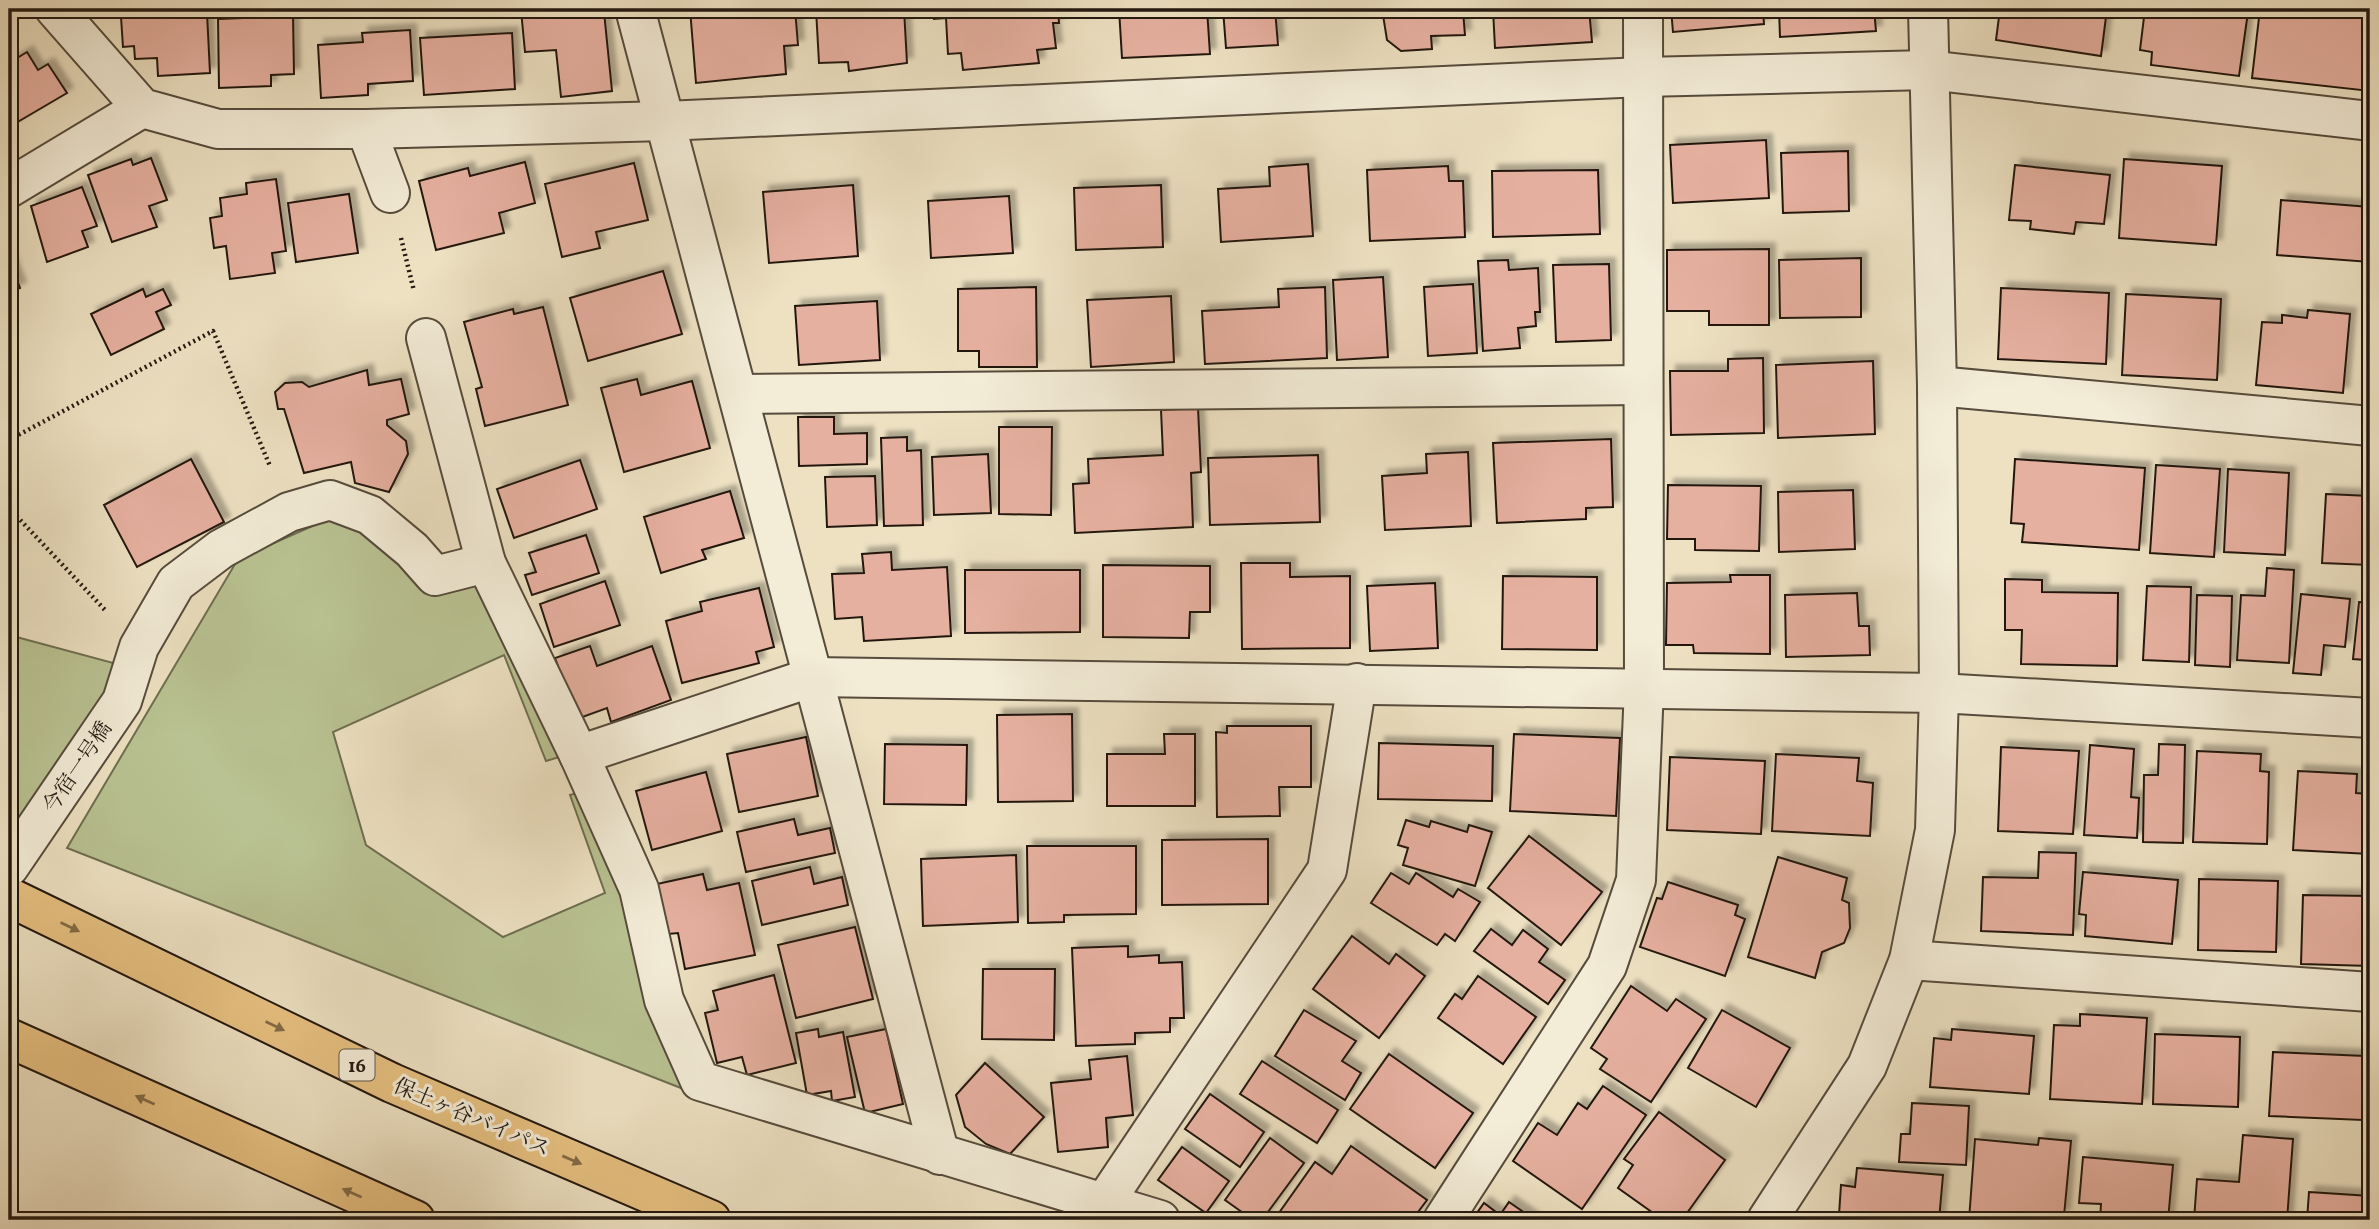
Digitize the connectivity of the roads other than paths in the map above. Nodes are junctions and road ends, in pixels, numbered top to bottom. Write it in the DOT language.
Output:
graph roads {
  1 [pos="55,9"];
  2 [pos="635,9"];
  3 [pos="1643,9"];
  4 [pos="1928,9"];
  5 [pos="1928,70"];
  6 [pos="1643,77"];
  7 [pos="142,108"];
  8 [pos="665,121"];
  9 [pos="2370,121"];
  10 [pos="366,129"];
  11 [pos="9,188"];
  12 [pos="390,193"];
  13 [pos="426,338"];
  14 [pos="1642,385"];
  15 [pos="1937,386"];
  16 [pos="738,394"];
  17 [pos="2370,426"];
  18 [pos="486,563"];
  19 [pos="813,677"];
  20 [pos="1357,683"];
  21 [pos="1644,687"];
  22 [pos="1938,693"];
  23 [pos="2370,718"];
  24 [pos="579,755"];
  25 [pos="9,867"];
  26 [pos="9,897"];
  27 [pos="1909,960"];
  28 [pos="2370,992"];
  29 [pos="9,1038"];
  30 [pos="940,1155"];
  31 [pos="1104,1203"];
  32 [pos="415,1220"];
  33 [pos="711,1220"];
  34 [pos="1160,1220"];
  35 [pos="1443,1220"];
  36 [pos="1767,1220"];
  1 -- 7 [label="street"];
  2 -- 8 [label="street"];
  3 -- 6 [label="street"];
  4 -- 5 [label="street"];
  5 -- 6 [label="street"];
  5 -- 9 [label="street"];
  5 -- 15 [label="street"];
  6 -- 8 [label="street"];
  6 -- 14 [label="street"];
  7 -- 10 [label="street"];
  7 -- 11 [label="street"];
  8 -- 10 [label="street"];
  8 -- 16 [label="street"];
  10 -- 12 [label="street"];
  13 -- 18 [label="street"];
  14 -- 16 [label="street"];
  14 -- 21 [label="street"];
  15 -- 17 [label="street"];
  15 -- 22 [label="street"];
  16 -- 19 [label="street"];
  18 -- 24 [label="street"];
  18 -- 25 [label="street, 今宿一号橋"];
  19 -- 20 [label="street"];
  19 -- 24 [label="street"];
  19 -- 30 [label="street"];
  20 -- 21 [label="street"];
  20 -- 31 [label="street"];
  21 -- 22 [label="street"];
  21 -- 35 [label="street"];
  22 -- 23 [label="street"];
  22 -- 27 [label="street"];
  24 -- 30 [label="street"];
  26 -- 33 [label="highway, 保土ヶ谷バイパス / 16, one-way"];
  27 -- 28 [label="street"];
  27 -- 36 [label="street"];
  32 -- 29 [label="highway, one-way"];
  30 -- 31 [label="street"];
  31 -- 34 [label="street"];
}
